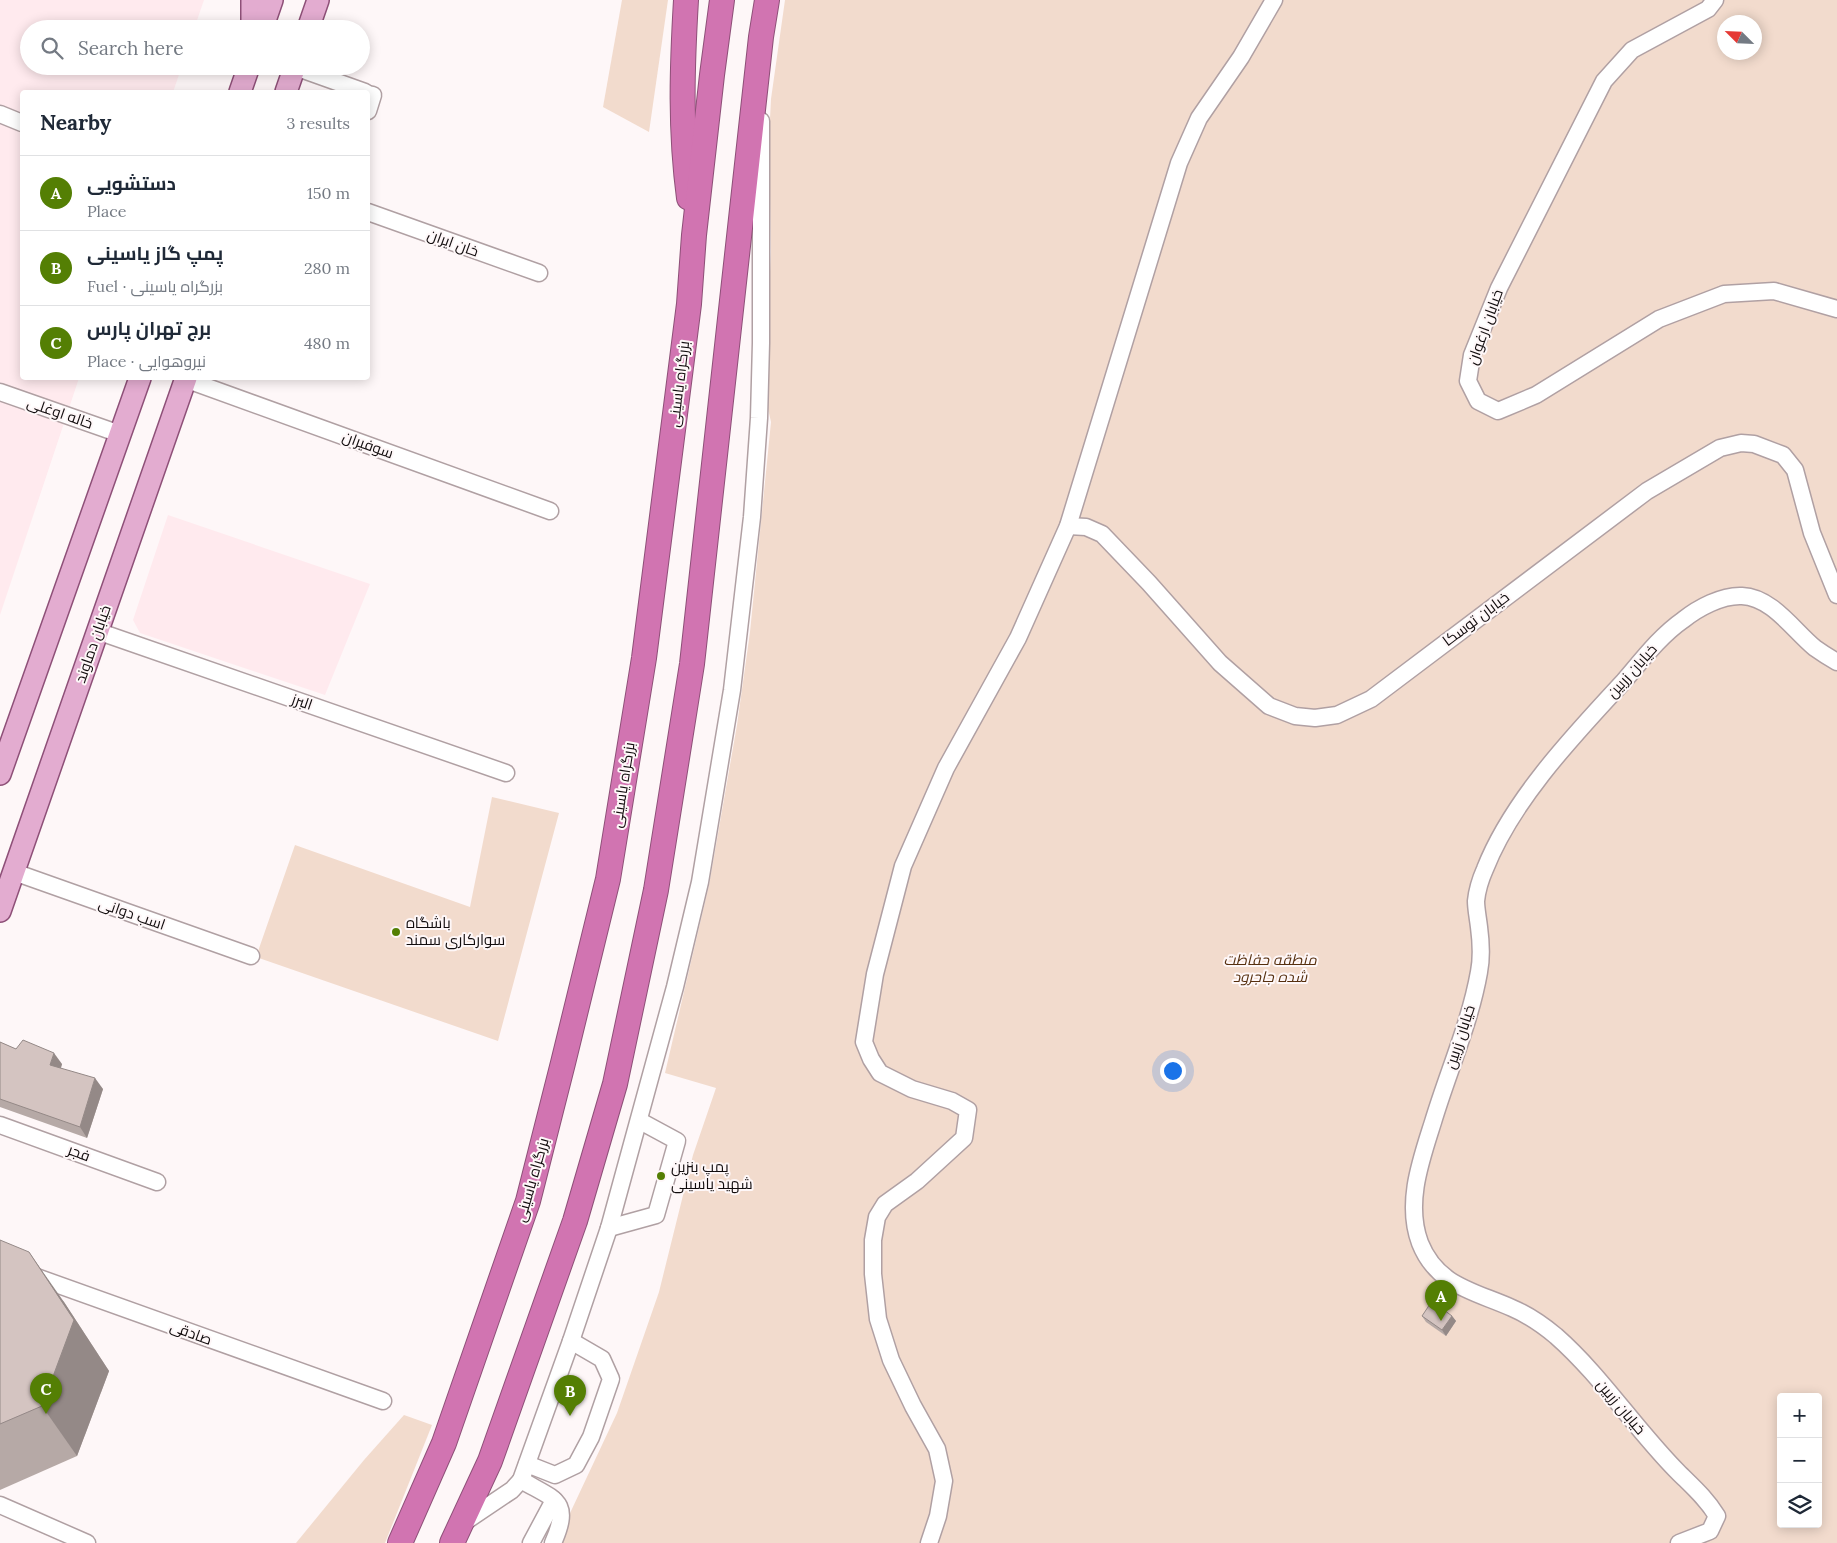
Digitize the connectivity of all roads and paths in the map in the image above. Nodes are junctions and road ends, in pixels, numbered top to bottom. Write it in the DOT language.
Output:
graph roads {
  1 [pos="252,0"];
  2 [pos="272,0"];
  3 [pos="318,0"];
  4 [pos="686,0"];
  5 [pos="722,0"];
  6 [pos="767,0"];
  7 [pos="1274,0"];
  8 [pos="1715,0"];
  9 [pos="252,20"];
  10 [pos="265,20"];
  11 [pos="311,20"];
  12 [pos="761,37"];
  13 [pos="247,75"];
  14 [pos="292,75"];
  15 [pos="317,75"];
  16 [pos="241,90"];
  17 [pos="287,90"];
  18 [pos="358,90"];
  19 [pos="370,95"];
  20 [pos="370,105"];
  21 [pos="0,114"];
  22 [pos="20,121"];
  23 [pos="370,213"];
  24 [pos="694,235"];
  25 [pos="539,273"];
  26 [pos="1837,309"];
  27 [pos="139,380"];
  28 [pos="185,380"];
  29 [pos="191,380"];
  30 [pos="0,392"];
  31 [pos="120,434"];
  32 [pos="550,511"];
  33 [pos="1068,526"];
  34 [pos="1837,595"];
  35 [pos="97,632"];
  36 [pos="1837,662"];
  37 [pos="506,773"];
  38 [pos="0,774"];
  39 [pos="14,872"];
  40 [pos="0,911"];
  41 [pos="251,956"];
  42 [pos="640,1120"];
  43 [pos="0,1125"];
  44 [pos="157,1182"];
  45 [pos="609,1228"];
  46 [pos="0,1264"];
  47 [pos="571,1341"];
  48 [pos="383,1401"];
  49 [pos="524,1472"];
  50 [pos="554,1500"];
  51 [pos="0,1505"];
  52 [pos="457,1534"];
  53 [pos="87,1543"];
  54 [pos="400,1543"];
  55 [pos="531,1543"];
  56 [pos="552,1543"];
  57 [pos="929,1543"];
  58 [pos="1679,1543"];
  1 -- 9 [label="main road"];
  2 -- 10 [label="main road"];
  3 -- 11 [label="main road"];
  4 -- 24 [label="highway"];
  5 -- 24 [label="highway, بزرگراه یاسینی"];
  6 -- 12 [label="highway"];
  7 -- 33 [label="street"];
  8 -- 26 [label="street, خیابان ارغوان"];
  12 -- 42 [label="street"];
  12 -- 52 [label="highway"];
  13 -- 16 [label="main road"];
  14 -- 17 [label="main road"];
  15 -- 18 [label="street"];
  19 -- 20 [label="street"];
  21 -- 22 [label="street"];
  23 -- 25 [label="street, خان ایران"];
  24 -- 54 [label="highway, بزرگراه یاسینی"];
  27 -- 31 [label="main road"];
  28 -- 35 [label="main road, خیابان دماوند"];
  29 -- 32 [label="street, سوفیران"];
  30 -- 31 [label="street, خاله اوغلی"];
  31 -- 38 [label="main road"];
  33 -- 34 [label="street, خیابان توسکا"];
  33 -- 57 [label="street"];
  35 -- 37 [label="street, البرز"];
  35 -- 39 [label="main road, خیابان دماوند"];
  36 -- 58 [label="street, خیابان زربین"];
  39 -- 40 [label="main road, خیابان دماوند"];
  39 -- 41 [label="street, اسب دوانی"];
  42 -- 45 [label="street"];
  42 -- 45 [label="street"];
  43 -- 44 [label="street, فجر"];
  45 -- 47 [label="street"];
  46 -- 48 [label="street, صادقی"];
  47 -- 49 [label="street"];
  47 -- 49 [label="street"];
  49 -- 50 [label="street"];
  49 -- 52 [label="street"];
  50 -- 55 [label="street"];
  50 -- 56 [label="street"];
  51 -- 53 [label="street"];
}
